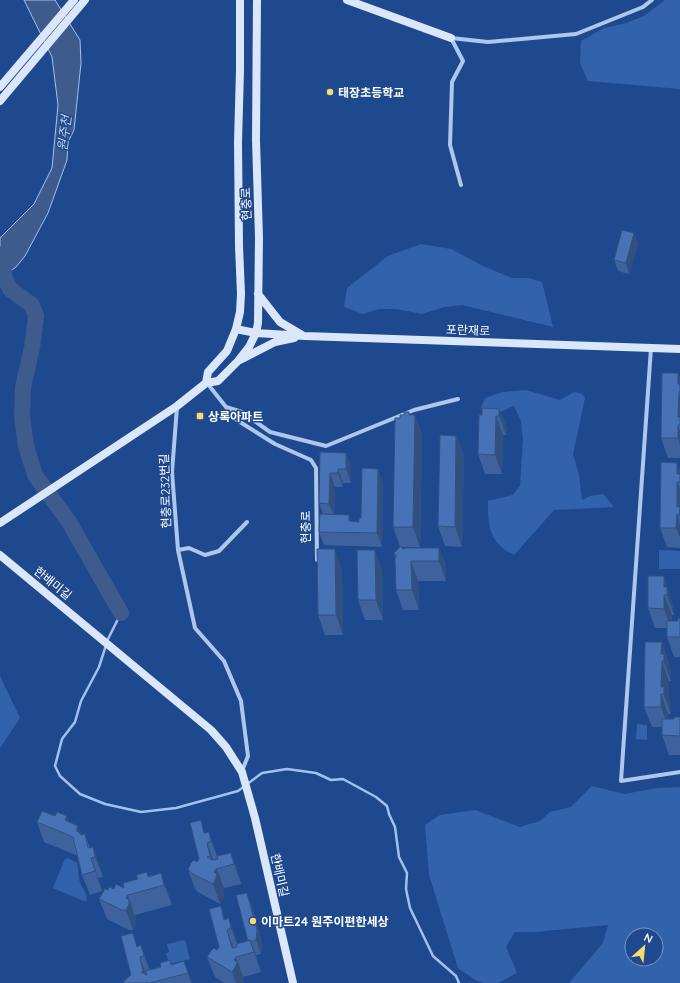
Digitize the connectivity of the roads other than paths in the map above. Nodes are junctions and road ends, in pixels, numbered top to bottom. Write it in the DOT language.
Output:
graph roads {
  1 [pos="74,0"];
  2 [pos="84,0"];
  3 [pos="240,0"];
  4 [pos="256,0"];
  5 [pos="349,0"];
  6 [pos="652,0"];
  7 [pos="451,38"];
  8 [pos="240,70"];
  9 [pos="256,70"];
  10 [pos="0,87"];
  11 [pos="0,101"];
  12 [pos="461,185"];
  13 [pos="258,294"];
  14 [pos="236,329"];
  15 [pos="256,333"];
  16 [pos="305,336"];
  17 [pos="651,348"];
  18 [pos="680,349"];
  19 [pos="238,361"];
  20 [pos="206,383"];
  21 [pos="458,399"];
  22 [pos="177,406"];
  23 [pos="226,407"];
  24 [pos="247,522"];
  25 [pos="0,523"];
  26 [pos="178,550"];
  27 [pos="0,555"];
  28 [pos="317,560"];
  29 [pos="680,772"];
  30 [pos="242,775"];
  31 [pos="293,983"];
  1 -- 10 [label="street"];
  2 -- 11 [label="street"];
  3 -- 8 [label="street, 현충로"];
  4 -- 9 [label="street, 현충로"];
  5 -- 7 [label="street"];
  6 -- 7 [label="street"];
  7 -- 12 [label="street"];
  8 -- 9 [label="street"];
  8 -- 14 [label="street, 현충로"];
  9 -- 13 [label="street, 현충로"];
  13 -- 15 [label="street, 현충로"];
  13 -- 16 [label="street"];
  14 -- 15 [label="street, 포란재로"];
  14 -- 20 [label="street, 현충로"];
  15 -- 16 [label="street, 포란재로"];
  15 -- 19 [label="street, 현충로"];
  16 -- 17 [label="street, 포란재로"];
  16 -- 19 [label="street"];
  17 -- 18 [label="street, 포란재로"];
  17 -- 29 [label="street"];
  19 -- 20 [label="street, 현충로"];
  20 -- 22 [label="street, 현충로"];
  20 -- 23 [label="street, 현충로"];
  21 -- 23 [label="street"];
  22 -- 25 [label="street, 현충로"];
  22 -- 26 [label="street, 현충로232번길"];
  23 -- 28 [label="street, 현충로"];
  24 -- 26 [label="street"];
  26 -- 30 [label="street, 현충로232번길"];
  27 -- 30 [label="street, 한배미길"];
  30 -- 31 [label="street, 한배미길"];
}
